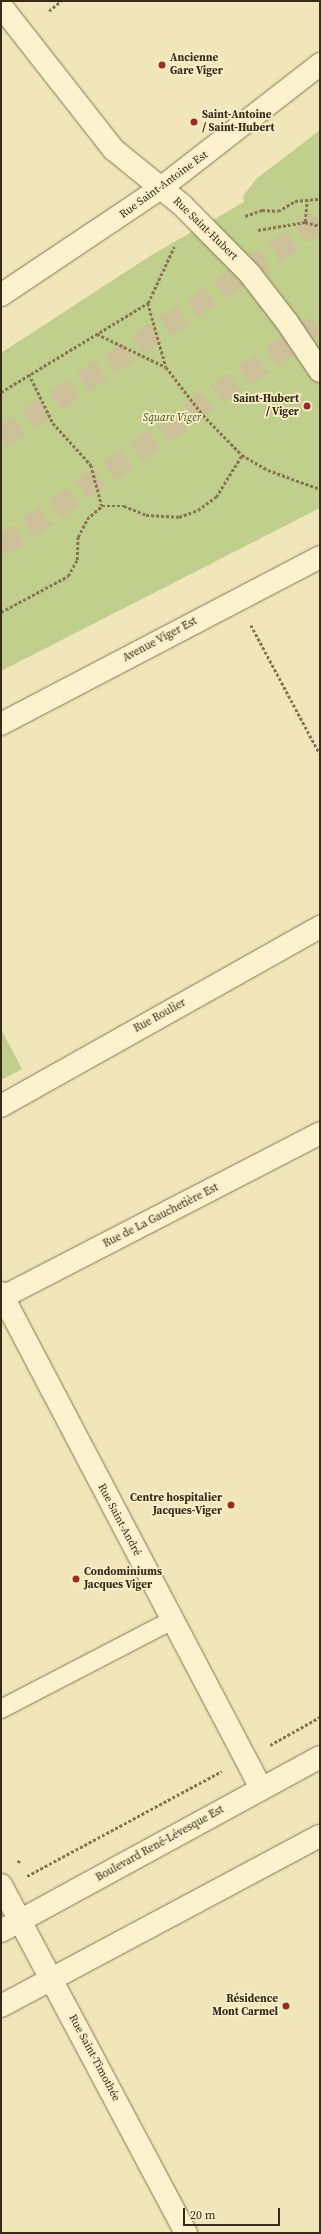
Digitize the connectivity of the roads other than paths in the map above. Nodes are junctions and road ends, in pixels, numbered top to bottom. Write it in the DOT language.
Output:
graph roads {
  1 [pos="1,6"];
  2 [pos="320,64"];
  3 [pos="161,188"];
  4 [pos="1,295"];
  5 [pos="320,371"];
  6 [pos="320,558"];
  7 [pos="1,724"];
  8 [pos="320,927"];
  9 [pos="1,1106"];
  10 [pos="320,1133"];
  11 [pos="2,1296"];
  12 [pos="171,1621"];
  13 [pos="1,1709"];
  14 [pos="320,1757"];
  15 [pos="261,1788"];
  16 [pos="320,1836"];
  17 [pos="2,1887"];
  18 [pos="10,1926"];
  19 [pos="51,1979"];
  20 [pos="1,2006"];
  21 [pos="186,2233"];
  1 -- 3 [label="street, Rue Saint-Hubert"];
  2 -- 3 [label="street, Rue Saint-Antoine Est"];
  3 -- 4 [label="street, Rue Saint-Antoine Est"];
  3 -- 5 [label="street, Rue Saint-Hubert"];
  6 -- 7 [label="street, Avenue Viger Est"];
  8 -- 9 [label="street, Rue Roulier"];
  10 -- 11 [label="street, Rue de La Gauchetière Est"];
  11 -- 12 [label="street, Rue Saint-André"];
  12 -- 13 [label="lane"];
  12 -- 15 [label="street, Rue Saint-André"];
  14 -- 15 [label="street, Boulevard René-Lévesque Est"];
  15 -- 18 [label="street, Boulevard René-Lévesque Est"];
  16 -- 19 [label="street"];
  17 -- 18 [label="street, Rue Saint-Timothée"];
  18 -- 19 [label="street, Rue Saint-Timothée"];
  19 -- 20 [label="street"];
  19 -- 21 [label="street, Rue Saint-Timothée"];
}
